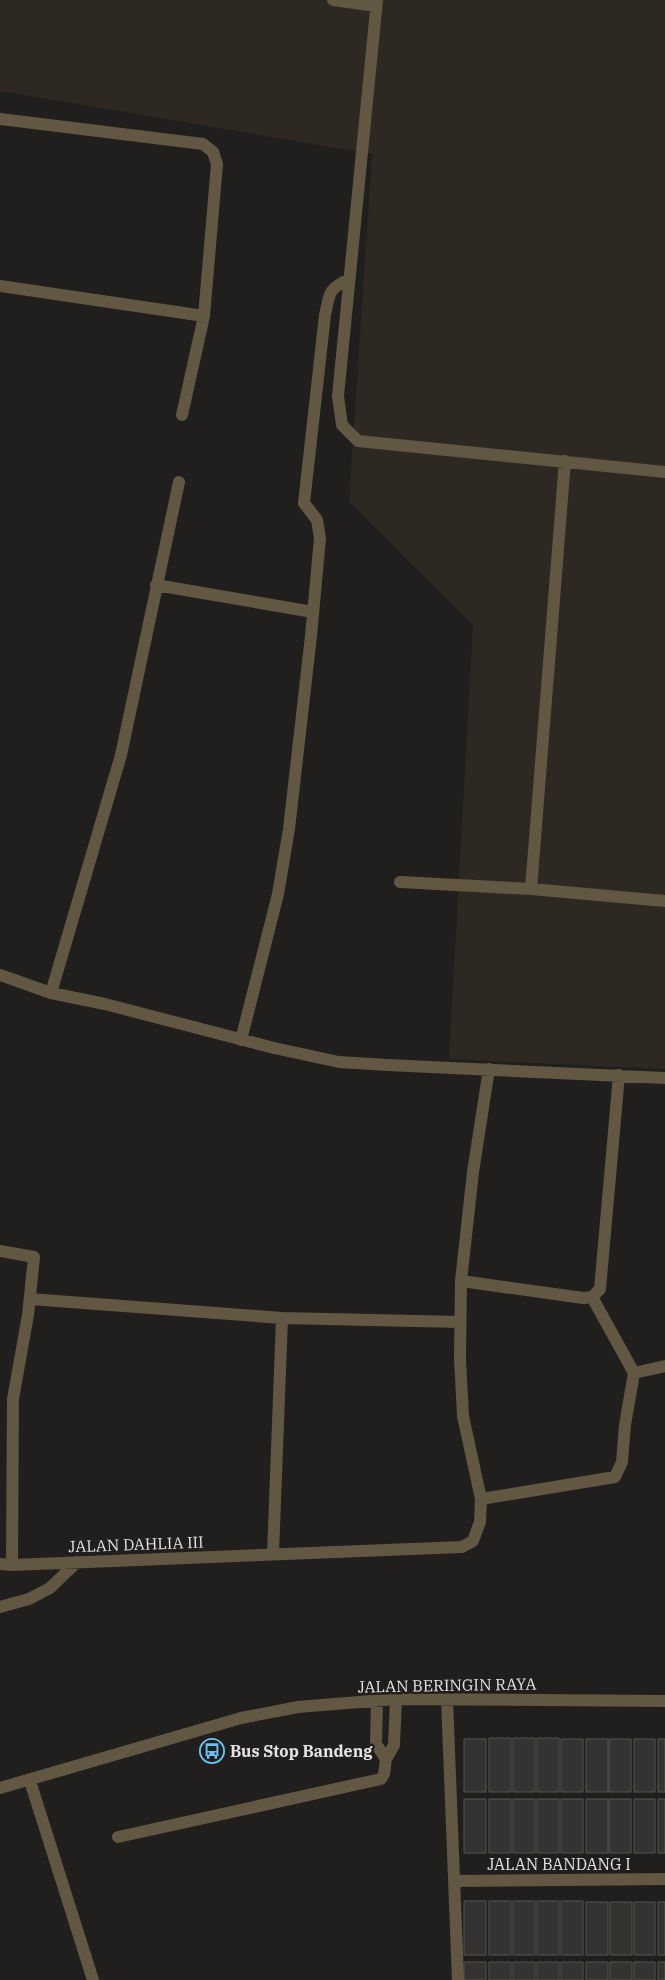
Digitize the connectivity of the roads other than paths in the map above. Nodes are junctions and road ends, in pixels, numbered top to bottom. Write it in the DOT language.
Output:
graph roads {
  1 [pos="333,0"];
  2 [pos="377,3"];
  3 [pos="0,119"];
  4 [pos="349,280"];
  5 [pos="0,286"];
  6 [pos="204,316"];
  7 [pos="182,415"];
  8 [pos="565,461"];
  9 [pos="665,472"];
  10 [pos="179,482"];
  11 [pos="156,585"];
  12 [pos="314,612"];
  13 [pos="400,882"];
  14 [pos="532,889"];
  15 [pos="665,901"];
  16 [pos="0,975"];
  17 [pos="51,993"];
  18 [pos="241,1040"];
  19 [pos="489,1070"];
  20 [pos="619,1075"];
  21 [pos="665,1078"];
  22 [pos="0,1251"];
  23 [pos="461,1281"];
  24 [pos="592,1297"];
  25 [pos="30,1299"];
  26 [pos="282,1318"];
  27 [pos="460,1322"];
  28 [pos="665,1366"];
  29 [pos="634,1374"];
  30 [pos="481,1499"];
  31 [pos="273,1554"];
  32 [pos="77,1562"];
  33 [pos="6,1565"];
  34 [pos="0,1607"];
  35 [pos="396,1699"];
  36 [pos="447,1699"];
  37 [pos="377,1700"];
  38 [pos="665,1700"];
  39 [pos="386,1759"];
  40 [pos="30,1781"];
  41 [pos="0,1788"];
  42 [pos="118,1837"];
  43 [pos="665,1879"];
  44 [pos="454,1881"];
  45 [pos="93,1980"];
  46 [pos="458,1980"];
  1 -- 2 [label="street"];
  2 -- 4 [label="street"];
  3 -- 6 [label="street"];
  4 -- 8 [label="street"];
  4 -- 12 [label="street"];
  5 -- 6 [label="street"];
  6 -- 7 [label="street"];
  8 -- 9 [label="street"];
  8 -- 14 [label="street"];
  10 -- 11 [label="street"];
  11 -- 12 [label="street"];
  11 -- 17 [label="street"];
  12 -- 18 [label="street"];
  13 -- 14 [label="street"];
  14 -- 15 [label="street"];
  16 -- 17 [label="street"];
  17 -- 18 [label="street"];
  18 -- 19 [label="street"];
  19 -- 20 [label="street"];
  19 -- 23 [label="street"];
  20 -- 21 [label="street"];
  20 -- 24 [label="street"];
  22 -- 25 [label="street"];
  23 -- 24 [label="street"];
  23 -- 27 [label="street"];
  24 -- 29 [label="street"];
  25 -- 26 [label="street"];
  25 -- 33 [label="street"];
  26 -- 27 [label="street"];
  26 -- 31 [label="street"];
  27 -- 30 [label="street"];
  28 -- 29 [label="street"];
  29 -- 30 [label="street"];
  30 -- 31 [label="street, JALAN DAHLIA III"];
  31 -- 32 [label="street, JALAN DAHLIA III"];
  32 -- 33 [label="street, JALAN DAHLIA III"];
  32 -- 34 [label="street"];
  35 -- 36 [label="street, JALAN BERINGIN RAYA"];
  35 -- 37 [label="street, JALAN BERINGIN RAYA"];
  35 -- 39 [label="street"];
  36 -- 38 [label="street, JALAN BERINGIN RAYA"];
  36 -- 44 [label="street"];
  37 -- 39 [label="street"];
  37 -- 40 [label="street, JALAN BERINGIN RAYA"];
  39 -- 42 [label="street"];
  40 -- 41 [label="street, JALAN BERINGIN RAYA"];
  40 -- 45 [label="street"];
  43 -- 44 [label="street, JALAN BANDANG I"];
  44 -- 46 [label="street"];
}
